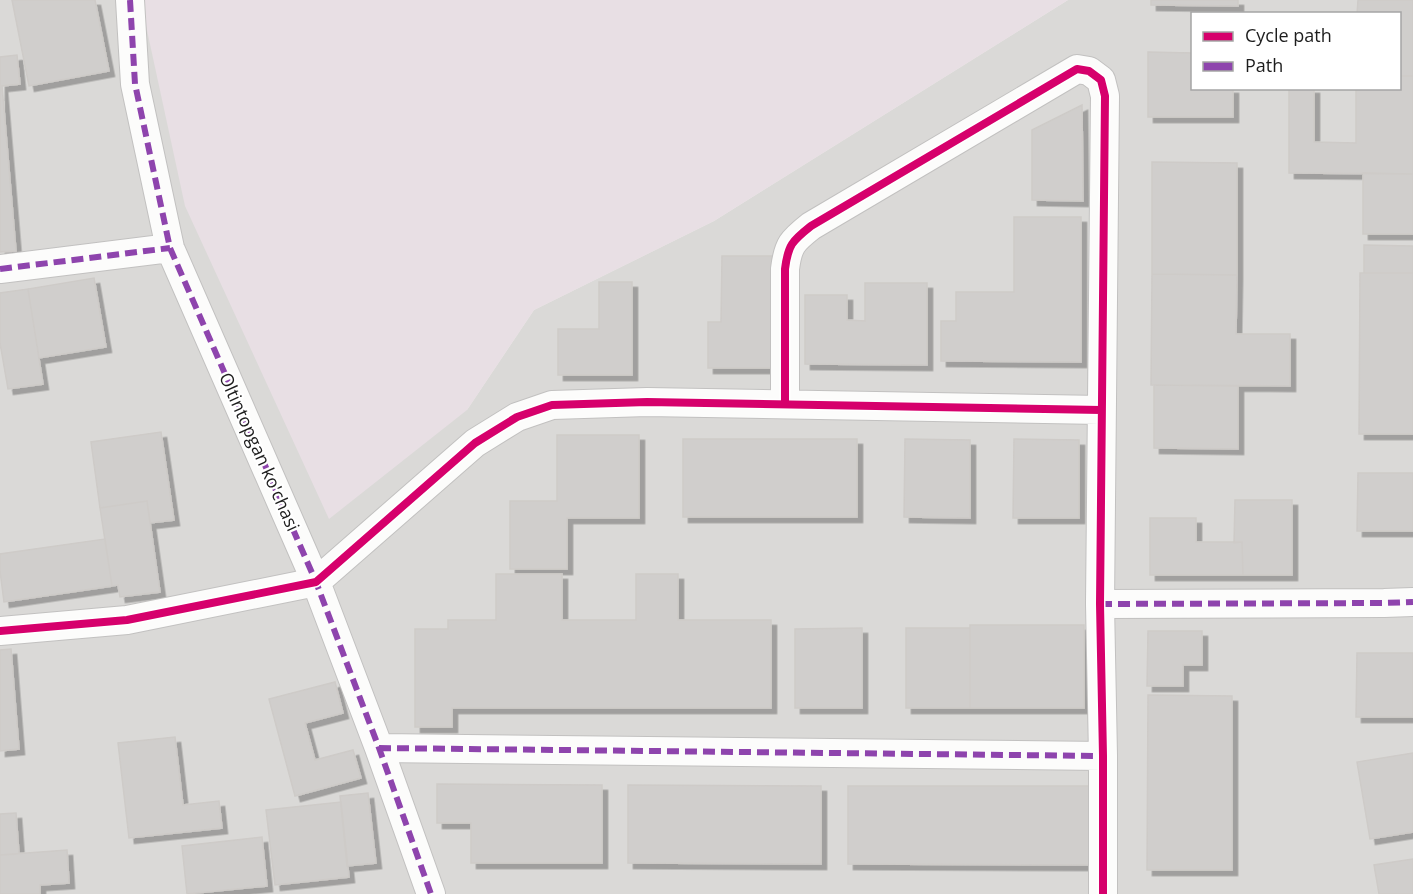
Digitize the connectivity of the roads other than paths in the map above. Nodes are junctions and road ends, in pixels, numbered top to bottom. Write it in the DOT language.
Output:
graph roads {
  1 [pos="130,0"];
  2 [pos="170,248"];
  3 [pos="0,270"];
  4 [pos="785,404"];
  5 [pos="1101,410"];
  6 [pos="316,582"];
  7 [pos="1413,602"];
  8 [pos="1100,604"];
  9 [pos="0,631"];
  10 [pos="379,748"];
  11 [pos="1103,756"];
  12 [pos="431,894"];
  13 [pos="1103,894"];
  1 -- 2 [label="street, Oltintopgan ko'chasi"];
  2 -- 3 [label="street"];
  2 -- 6 [label="street, Oltintopgan ko'chasi"];
  4 -- 5 [label="street"];
  4 -- 5 [label="street"];
  4 -- 6 [label="street"];
  5 -- 8 [label="street"];
  6 -- 9 [label="street"];
  6 -- 10 [label="street, Oltintopgan ko'chasi"];
  7 -- 8 [label="street"];
  8 -- 11 [label="street"];
  10 -- 11 [label="street"];
  10 -- 12 [label="street, Oltintopgan ko'chasi"];
  11 -- 13 [label="street"];
}
